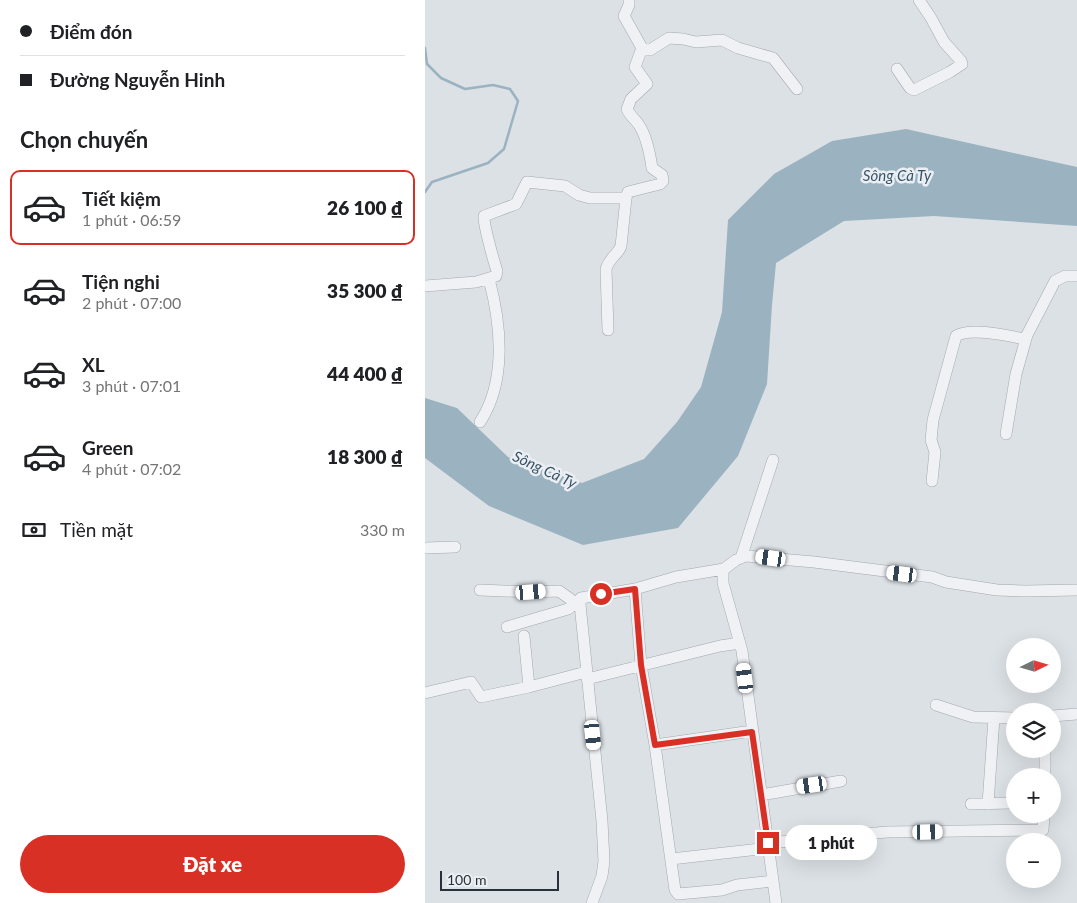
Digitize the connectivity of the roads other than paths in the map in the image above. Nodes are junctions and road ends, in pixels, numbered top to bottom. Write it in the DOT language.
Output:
graph roads {
  1 [pos="629,0"];
  2 [pos="919,0"];
  3 [pos="641,49"];
  4 [pos="897,69"];
  5 [pos="797,89"];
  6 [pos="626,198"];
  7 [pos="1077,276"];
  8 [pos="489,280"];
  9 [pos="425,286"];
  10 [pos="608,330"];
  11 [pos="1025,340"];
  12 [pos="480,422"];
  13 [pos="1006,434"];
  14 [pos="773,460"];
  15 [pos="932,481"];
  16 [pos="455,546"];
  17 [pos="425,548"];
  18 [pos="741,558"];
  19 [pos="725,569"];
  20 [pos="635,589"];
  21 [pos="480,590"];
  22 [pos="1077,590"];
  23 [pos="577,602"];
  24 [pos="507,627"];
  25 [pos="524,636"];
  26 [pos="740,643"];
  27 [pos="641,665"];
  28 [pos="587,676"];
  29 [pos="529,687"];
  30 [pos="425,694"];
  31 [pos="936,705"];
  32 [pos="1077,714"];
  33 [pos="1061,715"];
  34 [pos="994,718"];
  35 [pos="1006,718"];
  36 [pos="752,732"];
  37 [pos="655,745"];
  38 [pos="841,781"];
  39 [pos="761,795"];
  40 [pos="1006,803"];
  41 [pos="971,804"];
  42 [pos="988,804"];
  43 [pos="1043,823"];
  44 [pos="768,845"];
  45 [pos="671,859"];
  46 [pos="773,881"];
  47 [pos="592,903"];
  48 [pos="776,903"];
  1 -- 3 [label="street"];
  2 -- 4 [label="street"];
  3 -- 5 [label="street"];
  3 -- 6 [label="street"];
  6 -- 8 [label="street"];
  6 -- 10 [label="street"];
  7 -- 11 [label="street"];
  8 -- 9 [label="street"];
  8 -- 12 [label="street"];
  11 -- 13 [label="street"];
  11 -- 15 [label="street"];
  14 -- 18 [label="street"];
  16 -- 17 [label="street"];
  18 -- 19 [label="street"];
  18 -- 22 [label="street"];
  19 -- 20 [label="street"];
  19 -- 26 [label="street"];
  20 -- 23 [label="street"];
  20 -- 27 [label="street"];
  21 -- 23 [label="street"];
  23 -- 24 [label="street"];
  23 -- 28 [label="street"];
  25 -- 29 [label="street"];
  26 -- 27 [label="street"];
  26 -- 36 [label="street"];
  27 -- 28 [label="street"];
  27 -- 37 [label="street"];
  28 -- 29 [label="street"];
  28 -- 47 [label="street"];
  29 -- 30 [label="street"];
  31 -- 34 [label="street"];
  32 -- 33 [label="street"];
  34 -- 35 [label="street"];
  34 -- 42 [label="street"];
  36 -- 37 [label="street"];
  36 -- 39 [label="street"];
  37 -- 45 [label="street"];
  38 -- 39 [label="street"];
  39 -- 44 [label="street"];
  40 -- 42 [label="street"];
  41 -- 42 [label="street"];
  43 -- 44 [label="street"];
  44 -- 45 [label="street"];
  44 -- 46 [label="street"];
  45 -- 46 [label="street"];
  46 -- 48 [label="street"];
}
